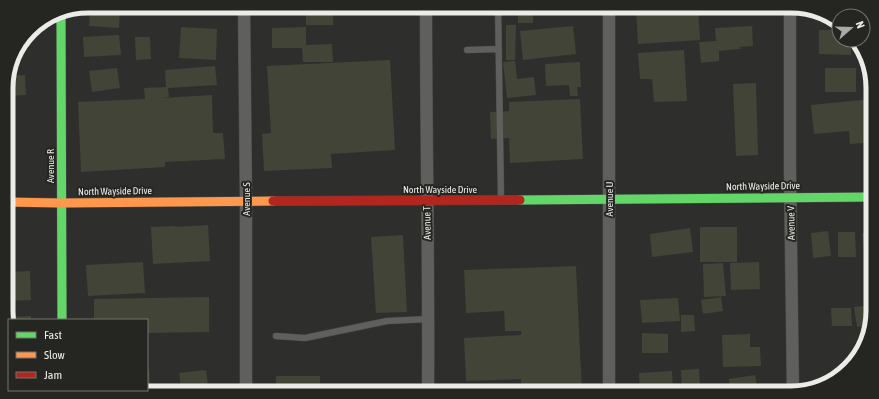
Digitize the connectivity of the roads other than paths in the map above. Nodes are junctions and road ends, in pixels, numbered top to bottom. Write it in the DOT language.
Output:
graph roads {
  1 [pos="244,13"];
  2 [pos="426,13"];
  3 [pos="498,13"];
  4 [pos="609,13"];
  5 [pos="790,13"];
  6 [pos="61,18"];
  7 [pos="467,50"];
  8 [pos="499,50"];
  9 [pos="791,196"];
  10 [pos="866,196"];
  11 [pos="609,199"];
  12 [pos="427,200"];
  13 [pos="501,200"];
  14 [pos="246,201"];
  15 [pos="13,202"];
  16 [pos="61,203"];
  17 [pos="62,319"];
  18 [pos="429,319"];
  19 [pos="276,336"];
  20 [pos="246,386"];
  21 [pos="428,386"];
  22 [pos="609,386"];
  23 [pos="793,386"];
  1 -- 14 [label="street, Avenue S"];
  2 -- 12 [label="street, Avenue T"];
  3 -- 8 [label="lane"];
  4 -- 11 [label="street, Avenue U"];
  5 -- 9 [label="street, Avenue V"];
  6 -- 16 [label="main road, Avenue R"];
  7 -- 8 [label="lane"];
  8 -- 13 [label="lane"];
  9 -- 10 [label="main road, North Wayside Drive"];
  9 -- 11 [label="main road, North Wayside Drive"];
  9 -- 23 [label="street, Avenue V"];
  11 -- 13 [label="main road, North Wayside Drive"];
  11 -- 22 [label="street, Avenue U"];
  12 -- 13 [label="main road, North Wayside Drive"];
  12 -- 14 [label="main road, North Wayside Drive"];
  12 -- 18 [label="street, Avenue T"];
  14 -- 16 [label="main road, North Wayside Drive"];
  14 -- 20 [label="street, Avenue S"];
  15 -- 16 [label="main road, North Wayside Drive"];
  16 -- 17 [label="main road, Avenue R"];
  18 -- 19 [label="lane"];
  18 -- 21 [label="street, Avenue T"];
}
